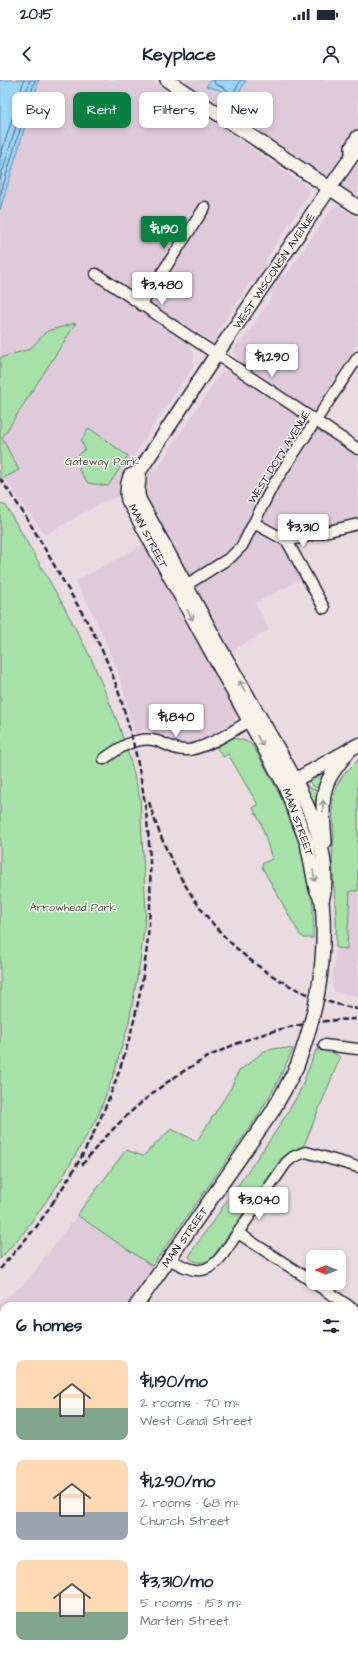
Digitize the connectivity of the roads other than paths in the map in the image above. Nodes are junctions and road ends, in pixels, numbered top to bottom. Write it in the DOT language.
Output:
graph roads {
  1 [pos="167,80"];
  2 [pos="358,137"];
  3 [pos="355,154"];
  4 [pos="329,189"];
  5 [pos="205,207"];
  6 [pos="358,207"];
  7 [pos="96,274"];
  8 [pos="140,305"];
  9 [pos="216,355"];
  10 [pos="358,357"];
  11 [pos="316,420"];
  12 [pos="358,449"];
  13 [pos="139,472"];
  14 [pos="254,523"];
  15 [pos="358,524"];
  16 [pos="287,540"];
  17 [pos="181,588"];
  18 [pos="324,608"];
  19 [pos="253,718"];
  20 [pos="354,747"];
  21 [pos="104,759"];
  22 [pos="290,783"];
  23 [pos="323,858"];
  24 [pos="322,902"];
  25 [pos="324,1045"];
  26 [pos="358,1049"];
  27 [pos="358,1168"];
  28 [pos="238,1233"];
  29 [pos="170,1259"];
  30 [pos="306,1278"];
  31 [pos="325,1290"];
  32 [pos="139,1302"];
  33 [pos="343,1302"];
  1 -- 4 [label="main road"];
  2 -- 3 [label="main road, WEST WISCONSIN AVENUE"];
  3 -- 4 [label="main road, WEST WISCONSIN AVENUE"];
  4 -- 6 [label="main road"];
  4 -- 9 [label="main road, WEST WISCONSIN AVENUE"];
  5 -- 8 [label="street"];
  7 -- 8 [label="street"];
  8 -- 9 [label="street"];
  9 -- 11 [label="street"];
  9 -- 13 [label="main road, WEST WISCONSIN AVENUE"];
  10 -- 11 [label="street, WEST DOTY AVENUE"];
  11 -- 12 [label="street"];
  11 -- 14 [label="street, WEST DOTY AVENUE"];
  13 -- 17 [label="main road, MAIN STREET"];
  14 -- 16 [label="street"];
  14 -- 17 [label="street, WEST DOTY AVENUE"];
  15 -- 16 [label="street"];
  16 -- 18 [label="street"];
  17 -- 19 [label="main road, MAIN STREET"];
  19 -- 21 [label="street"];
  19 -- 22 [label="main road, MAIN STREET"];
  20 -- 22 [label="main road"];
  23 -- 20 [label="main road, one-way"];
  22 -- 23 [label="main road, MAIN STREET"];
  22 -- 24 [label="main road, MAIN STREET, one-way"];
  23 -- 24 [label="main road, MAIN STREET"];
  24 -- 29 [label="main road, MAIN STREET, bridge"];
  25 -- 26 [label="street"];
  27 -- 28 [label="street"];
  28 -- 29 [label="street"];
  28 -- 30 [label="street"];
  29 -- 32 [label="main road, MAIN STREET"];
  31 -- 33 [label="street"];
}
